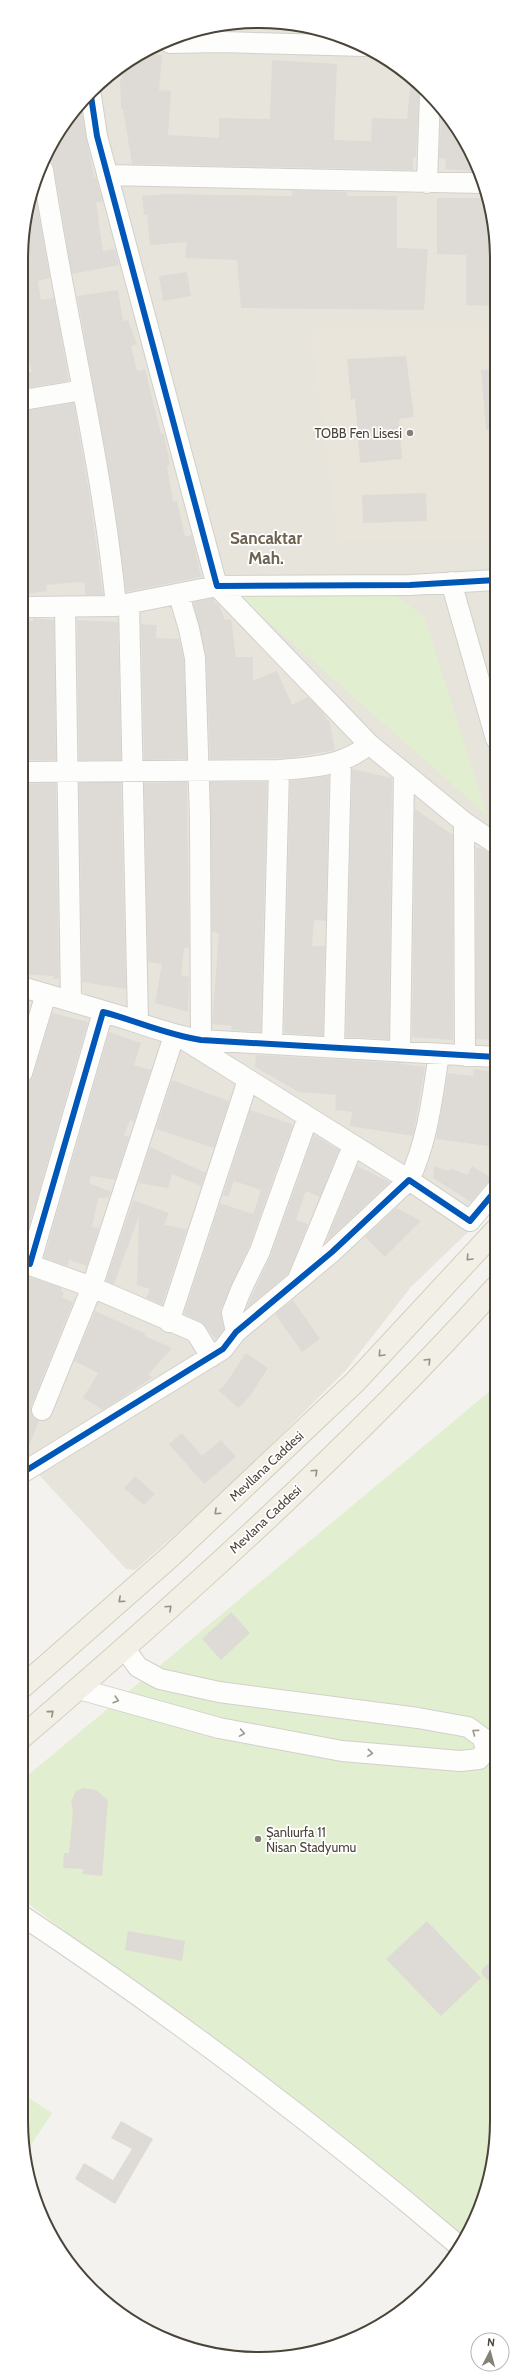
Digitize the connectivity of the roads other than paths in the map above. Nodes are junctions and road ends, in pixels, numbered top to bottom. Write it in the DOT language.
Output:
graph roads {
  1 [pos="222,35"];
  2 [pos="182,41"];
  3 [pos="343,44"];
  4 [pos="92,100"];
  5 [pos="430,104"];
  6 [pos="107,175"];
  7 [pos="44,176"];
  8 [pos="427,183"];
  9 [pos="478,184"];
  10 [pos="83,390"];
  11 [pos="28,399"];
  12 [pos="490,580"];
  13 [pos="451,582"];
  14 [pos="217,586"];
  15 [pos="178,595"];
  16 [pos="122,606"];
  17 [pos="28,607"];
  18 [pos="64,608"];
  19 [pos="490,718"];
  20 [pos="369,744"];
  21 [pos="341,760"];
  22 [pos="279,770"];
  23 [pos="198,771"];
  24 [pos="28,772"];
  25 [pos="67,772"];
  26 [pos="132,772"];
  27 [pos="404,774"];
  28 [pos="464,822"];
  29 [pos="490,840"];
  30 [pos="28,989"];
  31 [pos="46,994"];
  32 [pos="70,1001"];
  33 [pos="138,1021"];
  34 [pos="177,1037"];
  35 [pos="201,1040"];
  36 [pos="272,1044"];
  37 [pos="334,1048"];
  38 [pos="400,1052"];
  39 [pos="28,1053"];
  40 [pos="439,1054"];
  41 [pos="465,1056"];
  42 [pos="490,1057"];
  43 [pos="248,1080"];
  44 [pos="308,1117"];
  45 [pos="353,1146"];
  46 [pos="408,1180"];
  47 [pos="490,1197"];
  48 [pos="490,1236"];
  49 [pos="28,1256"];
  50 [pos="28,1264"];
  51 [pos="297,1281"];
  52 [pos="92,1287"];
  53 [pos="490,1294"];
  54 [pos="170,1322"];
  55 [pos="236,1332"];
  56 [pos="211,1357"];
  57 [pos="42,1410"];
  58 [pos="28,1469"];
  59 [pos="125,1650"];
  60 [pos="28,1683"];
  61 [pos="79,1689"];
  62 [pos="28,1732"];
  63 [pos="28,1920"];
  64 [pos="455,2242"];
  1 -- 2 [label="street"];
  1 -- 3 [label="street"];
  4 -- 6 [label="street"];
  5 -- 8 [label="street"];
  6 -- 8 [label="street"];
  6 -- 14 [label="street"];
  7 -- 10 [label="street"];
  8 -- 9 [label="street"];
  10 -- 11 [label="street"];
  10 -- 16 [label="street"];
  12 -- 13 [label="street"];
  13 -- 14 [label="street"];
  13 -- 19 [label="street"];
  14 -- 15 [label="street"];
  14 -- 20 [label="street"];
  15 -- 16 [label="street"];
  15 -- 23 [label="street"];
  16 -- 18 [label="street"];
  16 -- 26 [label="street"];
  17 -- 18 [label="street"];
  18 -- 25 [label="street"];
  20 -- 21 [label="street"];
  20 -- 27 [label="street"];
  21 -- 22 [label="street"];
  21 -- 37 [label="street"];
  22 -- 23 [label="street"];
  22 -- 36 [label="street"];
  23 -- 26 [label="street"];
  23 -- 35 [label="street"];
  24 -- 25 [label="street"];
  25 -- 26 [label="street"];
  25 -- 32 [label="street"];
  26 -- 33 [label="street"];
  27 -- 28 [label="street"];
  27 -- 38 [label="street"];
  28 -- 29 [label="street"];
  28 -- 41 [label="street"];
  30 -- 31 [label="street"];
  31 -- 32 [label="street"];
  31 -- 39 [label="street"];
  32 -- 33 [label="street"];
  33 -- 34 [label="street"];
  33 -- 49 [label="street"];
  34 -- 35 [label="street"];
  34 -- 43 [label="street"];
  34 -- 52 [label="street"];
  35 -- 36 [label="street"];
  36 -- 37 [label="street"];
  37 -- 38 [label="street"];
  38 -- 40 [label="street"];
  40 -- 41 [label="street"];
  40 -- 46 [label="street"];
  41 -- 42 [label="street"];
  43 -- 44 [label="street"];
  43 -- 54 [label="street"];
  44 -- 45 [label="street"];
  44 -- 55 [label="street"];
  45 -- 46 [label="street"];
  45 -- 51 [label="street"];
  46 -- 47 [label="street"];
  46 -- 51 [label="street"];
  48 -- 60 [label="main road, Mevllana Caddesi, one-way"];
  50 -- 52 [label="street"];
  51 -- 55 [label="street"];
  52 -- 54 [label="street"];
  52 -- 57 [label="street"];
  59 -- 53 [label="main road, Mevlana Caddesi, one-way"];
  54 -- 56 [label="street"];
  55 -- 56 [label="street"];
  56 -- 58 [label="street"];
  59 -- 61 [label="main road, Mevlana Caddesi"];
  61 -- 59 [label="street, one-way"];
  62 -- 61 [label="main road, Mevlana Caddesi, one-way"];
  63 -- 64 [label="street"];
}
